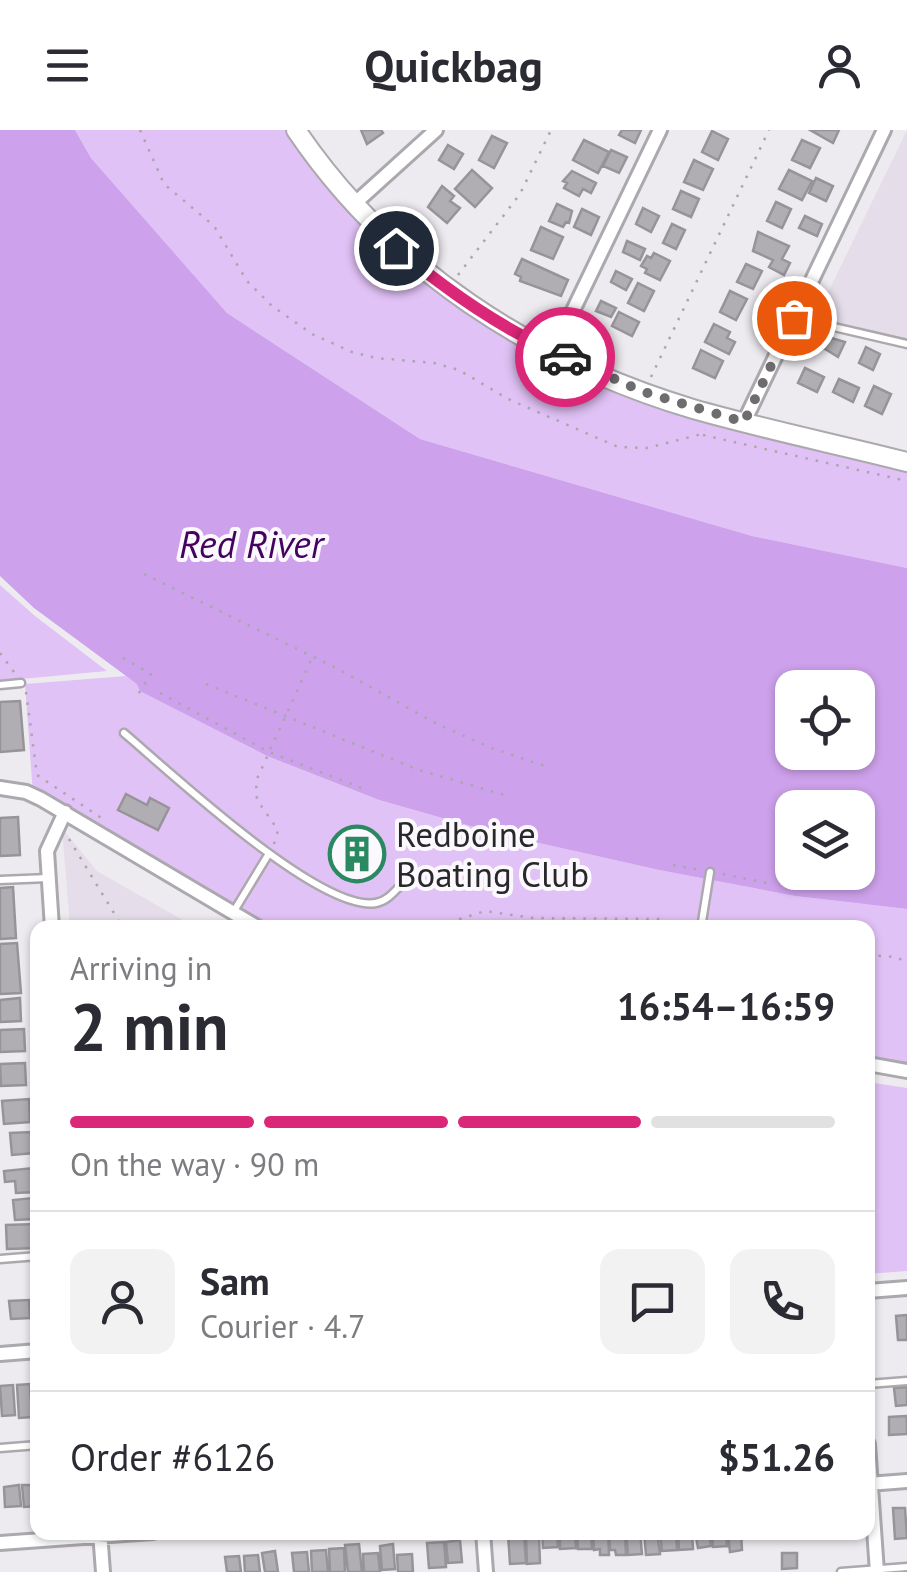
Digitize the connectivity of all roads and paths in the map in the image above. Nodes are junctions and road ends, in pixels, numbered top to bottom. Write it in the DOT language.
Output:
graph roads {
  1 [pos="140,130"];
  2 [pos="296,130"];
  3 [pos="436,130"];
  4 [pos="551,130"];
  5 [pos="660,130"];
  6 [pos="769,130"];
  7 [pos="884,130"];
  8 [pos="353,205"];
  9 [pos="447,290"];
  10 [pos="794,318"];
  11 [pos="907,344"];
  12 [pos="553,352"];
  13 [pos="644,392"];
  14 [pos="718,415"];
  15 [pos="744,422"];
  16 [pos="702,434"];
  17 [pos="907,462"];
  18 [pos="907,481"];
  19 [pos="144,574"];
  20 [pos="0,652"];
  21 [pos="313,657"];
  22 [pos="124,658"];
  23 [pos="22,682"];
  24 [pos="206,684"];
  25 [pos="0,685"];
  26 [pos="160,694"];
  27 [pos="137,696"];
  28 [pos="286,715"];
  29 [pos="124,733"];
  30 [pos="269,752"];
  31 [pos="545,766"];
  32 [pos="0,788"];
  33 [pos="369,790"];
  34 [pos="508,796"];
  35 [pos="65,812"];
  36 [pos="66,834"];
  37 [pos="114,840"];
  38 [pos="268,855"];
  39 [pos="710,872"];
  40 [pos="48,878"];
  41 [pos="0,880"];
  42 [pos="401,885"];
  43 [pos="234,912"];
  44 [pos="562,918"];
  45 [pos="51,920"];
  46 [pos="119,920"];
  47 [pos="246,920"];
  48 [pos="459,920"];
  49 [pos="663,920"];
  50 [pos="701,920"];
  51 [pos="875,956"];
  52 [pos="907,962"];
  53 [pos="875,1065"];
  54 [pos="907,1071"];
  55 [pos="30,1257"];
  56 [pos="0,1259"];
  57 [pos="907,1288"];
  58 [pos="875,1290"];
  59 [pos="30,1352"];
  60 [pos="0,1354"];
  61 [pos="907,1382"];
  62 [pos="875,1384"];
  63 [pos="30,1446"];
  64 [pos="0,1448"];
  65 [pos="907,1481"];
  66 [pos="875,1484"];
  67 [pos="33,1540"];
  68 [pos="100,1540"];
  69 [pos="484,1540"];
  70 [pos="874,1540"];
  71 [pos="0,1543"];
  72 [pos="907,1567"];
  73 [pos="877,1570"];
  74 [pos="103,1572"];
  75 [pos="486,1572"];
  76 [pos="840,1572"];
  1 -- 16 [label="path"];
  2 -- 8 [label="street"];
  3 -- 8 [label="street"];
  4 -- 9 [label="path"];
  5 -- 12 [label="street"];
  6 -- 13 [label="path"];
  7 -- 10 [label="street"];
  8 -- 9 [label="street"];
  9 -- 12 [label="street"];
  10 -- 11 [label="lane"];
  10 -- 15 [label="street"];
  12 -- 13 [label="street"];
  13 -- 14 [label="street"];
  14 -- 15 [label="street"];
  14 -- 16 [label="path"];
  15 -- 17 [label="street"];
  16 -- 18 [label="path"];
  19 -- 21 [label="path"];
  20 -- 23 [label="path"];
  21 -- 28 [label="path"];
  21 -- 31 [label="path"];
  22 -- 27 [label="path"];
  23 -- 25 [label="lane"];
  23 -- 37 [label="path"];
  24 -- 28 [label="path"];
  26 -- 30 [label="path"];
  28 -- 30 [label="path"];
  28 -- 34 [label="path"];
  29 -- 38 [label="lane"];
  30 -- 33 [label="path"];
  30 -- 38 [label="path"];
  32 -- 35 [label="street"];
  35 -- 37 [label="street"];
  35 -- 40 [label="street"];
  36 -- 46 [label="path"];
  37 -- 43 [label="street"];
  38 -- 42 [label="lane"];
  38 -- 43 [label="lane"];
  39 -- 50 [label="lane"];
  40 -- 41 [label="lane"];
  40 -- 45 [label="street"];
  43 -- 47 [label="street"];
  44 -- 48 [label="path"];
  44 -- 49 [label="path"];
  51 -- 52 [label="path"];
  53 -- 54 [label="street"];
  55 -- 56 [label="lane"];
  57 -- 58 [label="street"];
  59 -- 60 [label="street"];
  61 -- 62 [label="lane"];
  63 -- 64 [label="lane"];
  65 -- 66 [label="street"];
  67 -- 71 [label="street"];
  68 -- 74 [label="street"];
  69 -- 75 [label="street"];
  70 -- 73 [label="street"];
  72 -- 73 [label="lane"];
  73 -- 76 [label="lane"];
}
